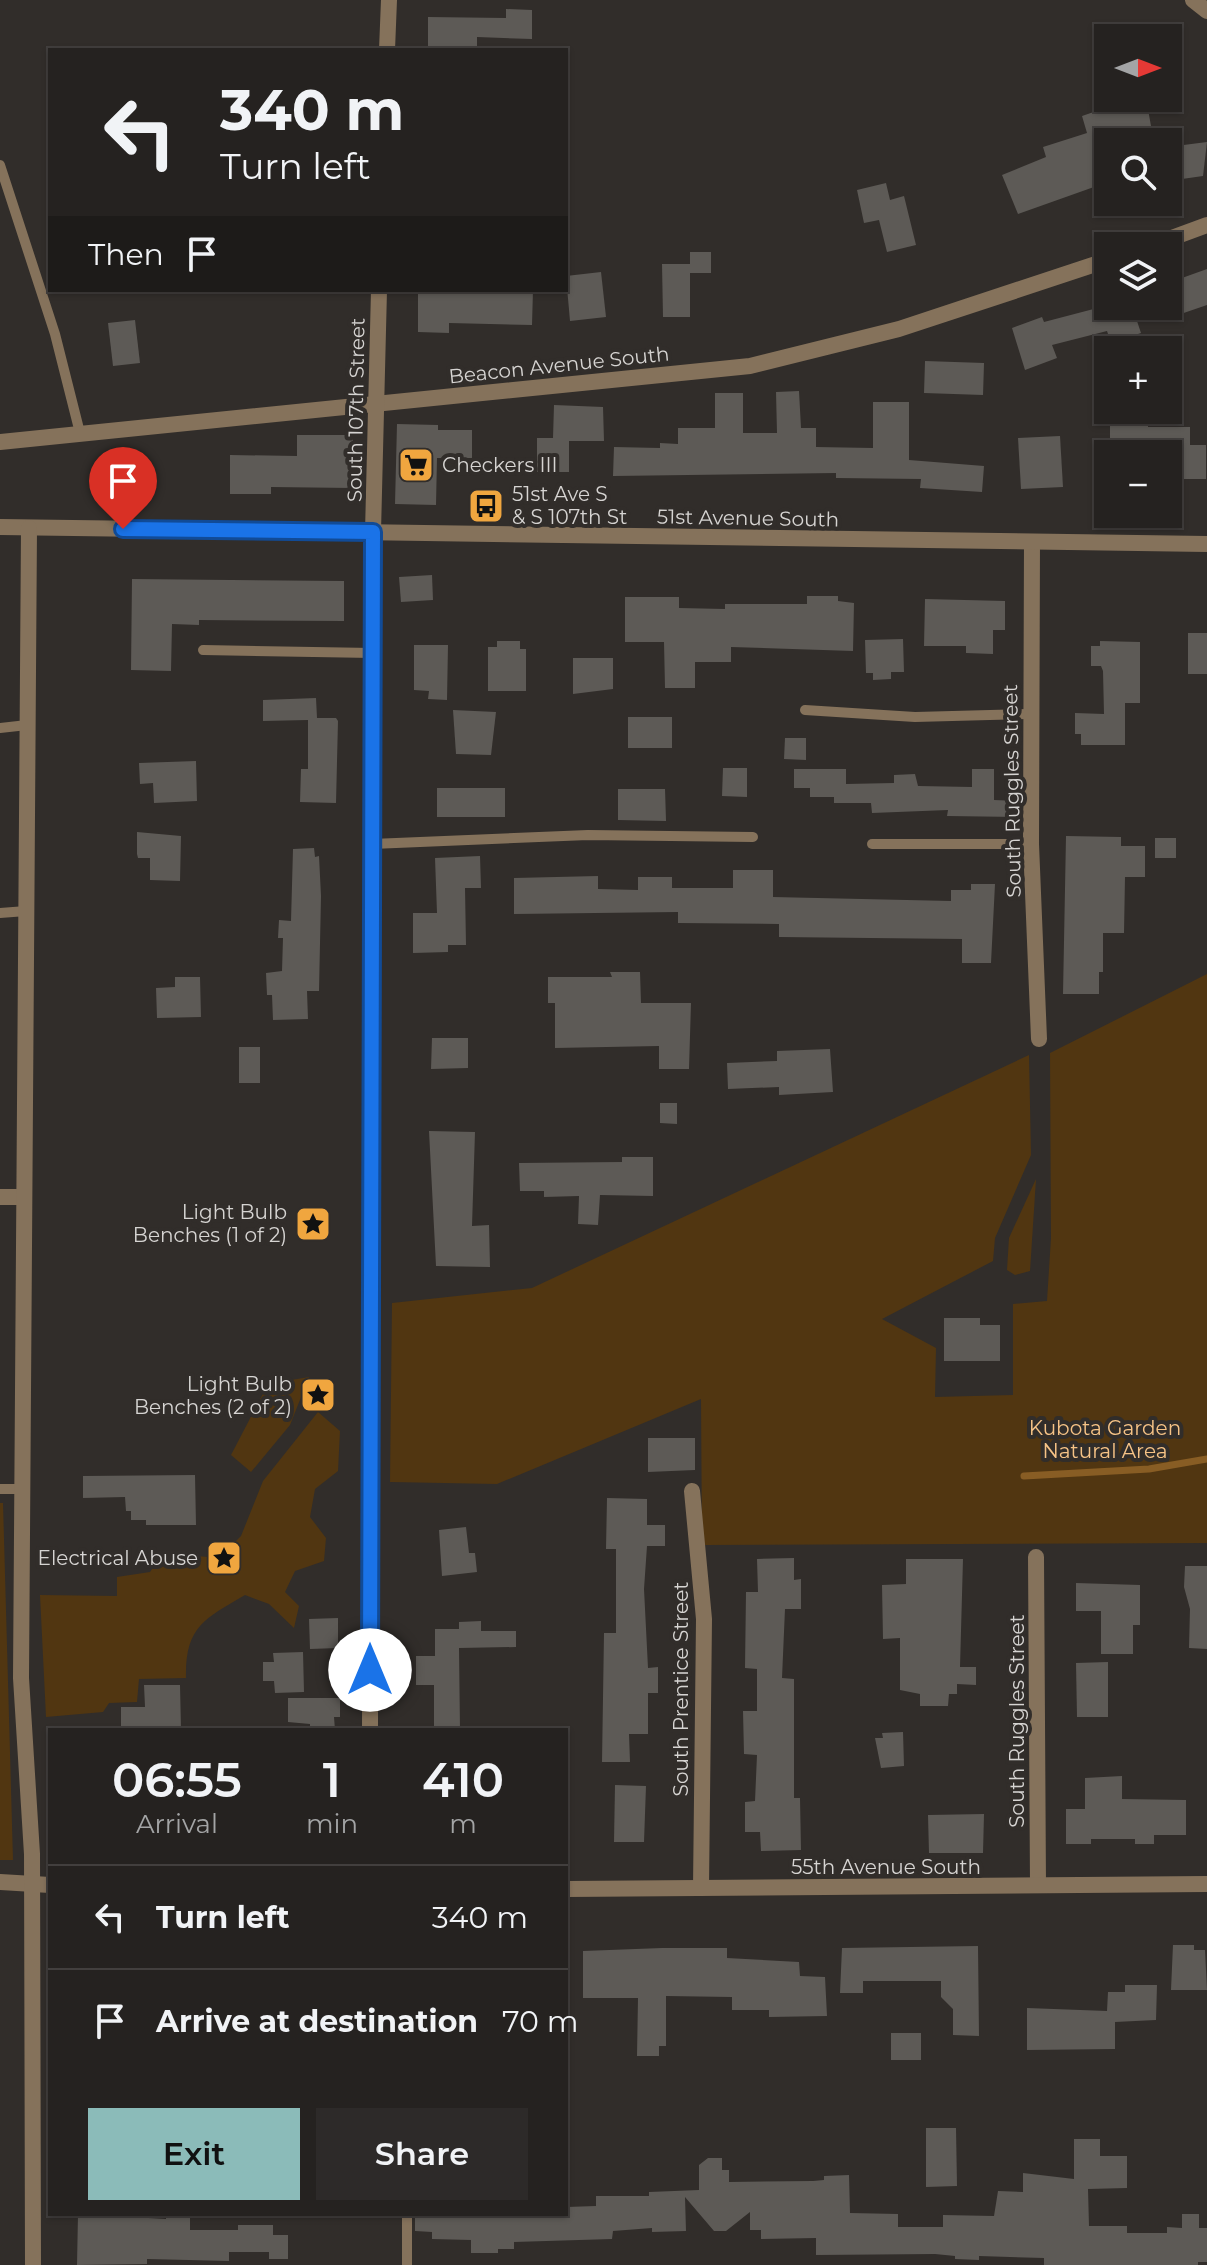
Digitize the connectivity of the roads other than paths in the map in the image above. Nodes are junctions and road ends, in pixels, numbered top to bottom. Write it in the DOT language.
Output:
graph roads {
  1 [pos="389,0"];
  2 [pos="1193,0"];
  3 [pos="1207,11"];
  4 [pos="387,48"];
  5 [pos="0,165"];
  6 [pos="1207,225"];
  7 [pos="1182,234"];
  8 [pos="1094,265"];
  9 [pos="379,292"];
  10 [pos="377,403"];
  11 [pos="80,433"];
  12 [pos="0,442"];
  13 [pos="0,527"];
  14 [pos="29,528"];
  15 [pos="373,532"];
  16 [pos="1032,542"];
  17 [pos="1207,544"];
  18 [pos="203,650"];
  19 [pos="373,653"];
  20 [pos="805,710"];
  21 [pos="1030,714"];
  22 [pos="27,725"];
  23 [pos="0,728"];
  24 [pos="753,837"];
  25 [pos="372,844"];
  26 [pos="872,844"];
  27 [pos="1031,844"];
  28 [pos="26,911"];
  29 [pos="0,913"];
  30 [pos="1039,1039"];
  31 [pos="0,1197"];
  32 [pos="24,1197"];
  33 [pos="0,1489"];
  34 [pos="21,1489"];
  35 [pos="692,1491"];
  36 [pos="1036,1557"];
  37 [pos="370,1728"];
  38 [pos="0,1882"];
  39 [pos="31,1883"];
  40 [pos="1207,1884"];
  41 [pos="48,1885"];
  42 [pos="1038,1885"];
  43 [pos="701,1888"];
  44 [pos="568,1889"];
  45 [pos="407,2216"];
  46 [pos="33,2265"];
  47 [pos="407,2265"];
  1 -- 4 [label="street"];
  2 -- 3 [label="street"];
  5 -- 11 [label="lane"];
  6 -- 7 [label="street"];
  8 -- 10 [label="street, Beacon Avenue South"];
  9 -- 10 [label="street, South 107th Street"];
  10 -- 11 [label="street, Beacon Avenue South"];
  10 -- 15 [label="street, South 107th Street"];
  11 -- 12 [label="street, Beacon Avenue South"];
  13 -- 14 [label="street, 51st Avenue South"];
  14 -- 15 [label="street, 51st Avenue South"];
  14 -- 22 [label="street"];
  15 -- 16 [label="street, 51st Avenue South"];
  15 -- 19 [label="street, South 107th Street"];
  16 -- 17 [label="street, 51st Avenue South"];
  16 -- 21 [label="street, South Ruggles Street"];
  18 -- 19 [label="lane"];
  19 -- 25 [label="street, South 107th Street"];
  20 -- 21 [label="lane"];
  21 -- 27 [label="street, South Ruggles Street"];
  22 -- 23 [label="lane"];
  22 -- 28 [label="street"];
  24 -- 25 [label="lane"];
  25 -- 37 [label="street, South 107th Street"];
  26 -- 27 [label="lane"];
  27 -- 30 [label="street, South Ruggles Street"];
  28 -- 29 [label="lane"];
  28 -- 32 [label="street"];
  31 -- 32 [label="street"];
  32 -- 34 [label="street"];
  33 -- 34 [label="lane"];
  34 -- 39 [label="street"];
  35 -- 43 [label="street, South Prentice Street"];
  36 -- 42 [label="street, South Ruggles Street"];
  38 -- 39 [label="street"];
  39 -- 41 [label="street"];
  39 -- 46 [label="street"];
  40 -- 42 [label="street, 55th Avenue South"];
  42 -- 43 [label="street, 55th Avenue South"];
  43 -- 44 [label="street, 55th Avenue South"];
  45 -- 47 [label="lane"];
}
